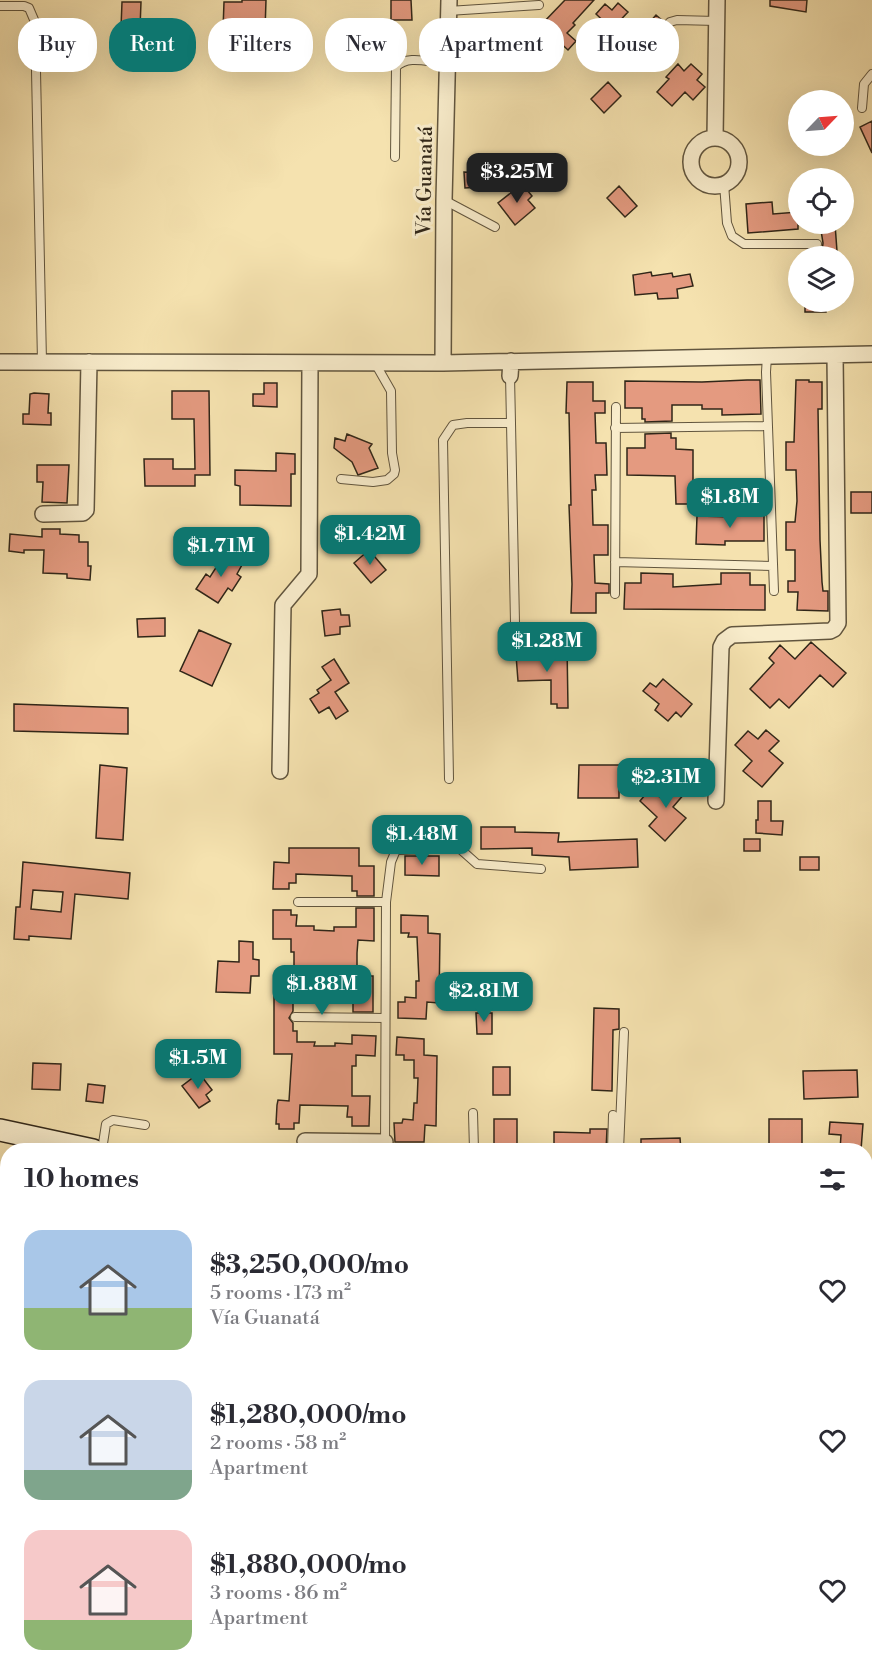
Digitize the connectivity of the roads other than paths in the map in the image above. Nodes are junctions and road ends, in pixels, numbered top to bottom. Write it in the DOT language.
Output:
graph roads {
  1 [pos="717,0"];
  2 [pos="539,5"];
  3 [pos="0,6"];
  4 [pos="448,6"];
  5 [pos="679,20"];
  6 [pos="716,21"];
  7 [pos="419,61"];
  8 [pos="447,72"];
  9 [pos="872,74"];
  10 [pos="862,108"];
  11 [pos="715,138"];
  12 [pos="395,157"];
  13 [pos="724,184"];
  14 [pos="444,200"];
  15 [pos="495,226"];
  16 [pos="817,244"];
  17 [pos="872,354"];
  18 [pos="767,355"];
  19 [pos="835,355"];
  20 [pos="0,362"];
  21 [pos="42,362"];
  22 [pos="89,362"];
  23 [pos="310,363"];
  24 [pos="375,363"];
  25 [pos="443,363"];
  26 [pos="510,368"];
  27 [pos="616,407"];
  28 [pos="511,423"];
  29 [pos="768,426"];
  30 [pos="615,428"];
  31 [pos="341,479"];
  32 [pos="43,514"];
  33 [pos="615,562"];
  34 [pos="773,566"];
  35 [pos="774,591"];
  36 [pos="615,594"];
  37 [pos="515,623"];
  38 [pos="280,771"];
  39 [pos="449,779"];
  40 [pos="716,801"];
  41 [pos="541,869"];
  42 [pos="298,902"];
  43 [pos="387,902"];
  44 [pos="295,1017"];
  45 [pos="385,1018"];
  46 [pos="624,1032"];
  47 [pos="473,1113"];
  48 [pos="613,1115"];
  49 [pos="146,1125"];
  50 [pos="0,1130"];
  51 [pos="305,1141"];
  52 [pos="56,1143"];
  53 [pos="103,1143"];
  54 [pos="337,1143"];
  55 [pos="386,1143"];
  56 [pos="474,1143"];
  57 [pos="612,1143"];
  58 [pos="619,1143"];
  1 -- 6 [label="street"];
  2 -- 4 [label="lane"];
  3 -- 21 [label="lane"];
  5 -- 6 [label="lane"];
  6 -- 11 [label="street"];
  7 -- 12 [label="lane"];
  8 -- 14 [label="street, Vía Guanatá"];
  9 -- 10 [label="lane"];
  11 -- 13 [label="street"];
  11 -- 13 [label="street"];
  13 -- 16 [label="lane"];
  14 -- 15 [label="lane"];
  14 -- 25 [label="street, Vía Guanatá"];
  17 -- 19 [label="street"];
  18 -- 19 [label="street"];
  18 -- 26 [label="street"];
  18 -- 29 [label="lane"];
  19 -- 40 [label="street"];
  20 -- 21 [label="street"];
  21 -- 22 [label="street"];
  22 -- 23 [label="street"];
  22 -- 32 [label="street"];
  23 -- 24 [label="street"];
  23 -- 38 [label="street"];
  24 -- 25 [label="street"];
  24 -- 31 [label="lane"];
  25 -- 26 [label="street"];
  26 -- 28 [label="lane"];
  27 -- 30 [label="lane"];
  28 -- 37 [label="lane"];
  28 -- 39 [label="lane"];
  29 -- 30 [label="lane"];
  29 -- 34 [label="lane"];
  30 -- 33 [label="lane"];
  33 -- 34 [label="lane"];
  33 -- 36 [label="lane"];
  34 -- 35 [label="lane"];
  41 -- 43 [label="lane"];
  42 -- 43 [label="lane"];
  43 -- 45 [label="lane"];
  44 -- 45 [label="lane"];
  45 -- 55 [label="lane"];
  46 -- 58 [label="lane"];
  47 -- 56 [label="lane"];
  48 -- 57 [label="lane"];
  49 -- 53 [label="lane"];
  50 -- 52 [label="main road"];
  51 -- 54 [label="street"];
}
